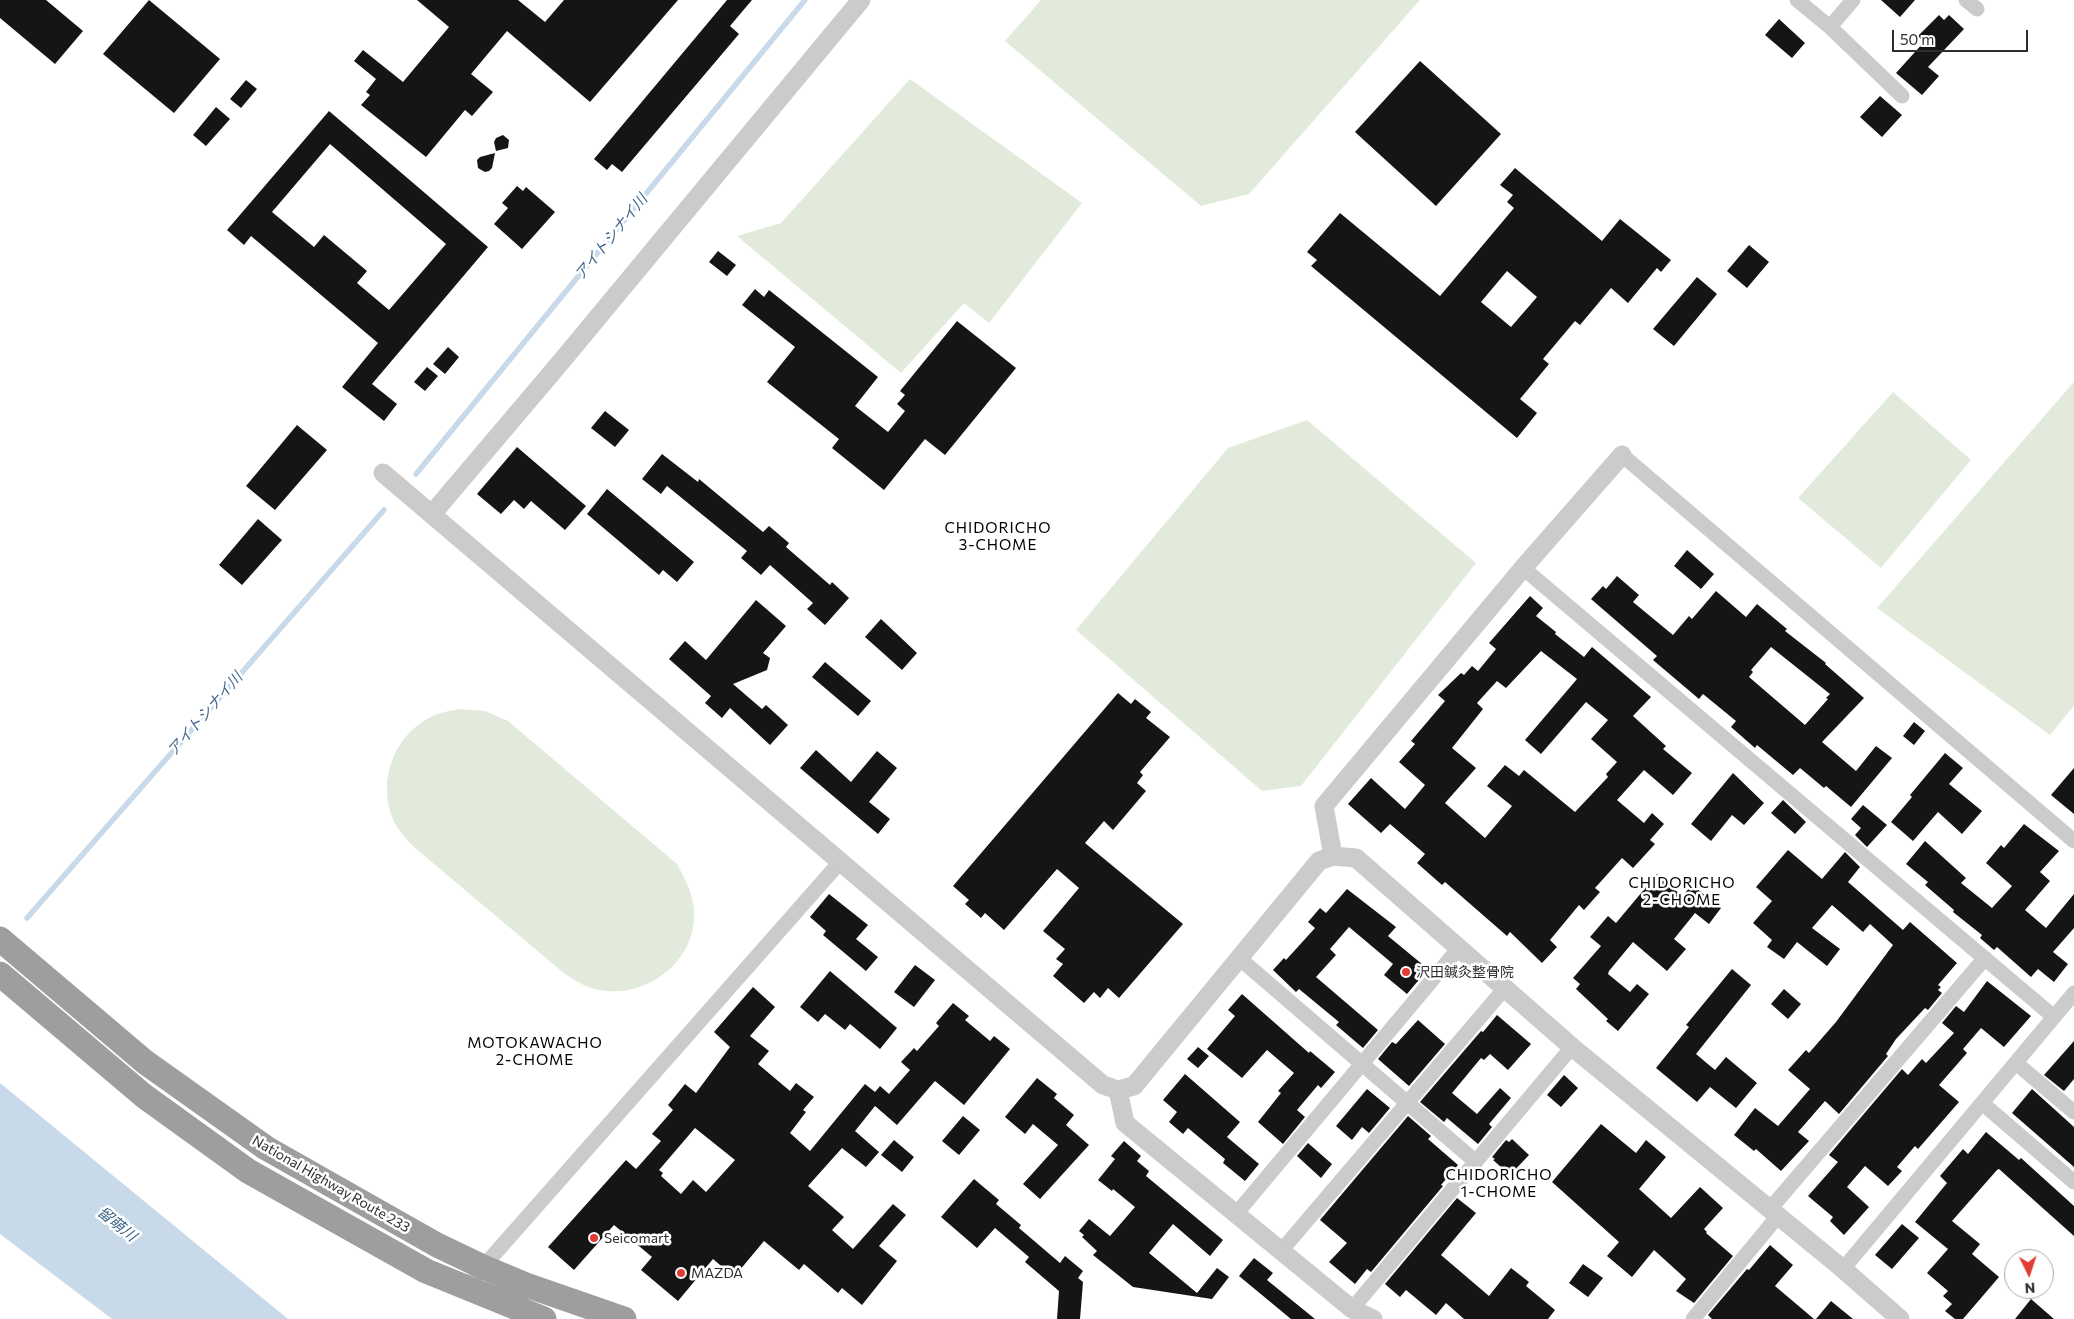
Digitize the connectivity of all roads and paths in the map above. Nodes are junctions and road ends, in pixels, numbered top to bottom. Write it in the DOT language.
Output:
graph roads {
  1 [pos="860,0"];
  2 [pos="1798,0"];
  3 [pos="1853,0"];
  4 [pos="1830,27"];
  5 [pos="1902,96"];
  6 [pos="1622,455"];
  7 [pos="383,473"];
  8 [pos="432,514"];
  9 [pos="1524,568"];
  10 [pos="2073,839"];
  11 [pos="1333,856"];
  12 [pos="841,860"];
  13 [pos="0,938"];
  14 [pos="1459,948"];
  15 [pos="1239,958"];
  16 [pos="1984,958"];
  17 [pos="0,974"];
  18 [pos="1505,988"];
  19 [pos="2074,993"];
  20 [pos="2054,1017"];
  21 [pos="1572,1047"];
  22 [pos="2016,1063"];
  23 [pos="1363,1064"];
  24 [pos="1118,1090"];
  25 [pos="1408,1103"];
  26 [pos="1982,1104"];
  27 [pos="2074,1112"];
  28 [pos="1476,1162"];
  29 [pos="2074,1182"];
  30 [pos="1774,1212"];
  31 [pos="1236,1214"];
  32 [pos="1281,1251"];
  33 [pos="483,1267"];
  34 [pos="1842,1269"];
  35 [pos="468,1287"];
  36 [pos="1352,1309"];
  37 [pos="544,1319"];
  38 [pos="624,1319"];
  39 [pos="1373,1319"];
  40 [pos="1693,1319"];
  41 [pos="1900,1319"];
  1 -- 8 [label="street"];
  2 -- 4 [label="street"];
  3 -- 4 [label="street"];
  4 -- 5 [label="street"];
  6 -- 9 [label="street"];
  6 -- 10 [label="street"];
  7 -- 8 [label="street"];
  8 -- 12 [label="street"];
  9 -- 11 [label="street"];
  9 -- 16 [label="street"];
  11 -- 14 [label="street"];
  11 -- 15 [label="street"];
  12 -- 24 [label="street"];
  12 -- 33 [label="street"];
  13 -- 33 [label="highway, National Highway Route 233"];
  14 -- 18 [label="street"];
  14 -- 23 [label="street"];
  15 -- 23 [label="street"];
  15 -- 24 [label="street"];
  16 -- 20 [label="street"];
  16 -- 30 [label="street"];
  17 -- 35 [label="highway, National Highway Route 233"];
  18 -- 21 [label="street"];
  18 -- 25 [label="street"];
  19 -- 20 [label="street"];
  20 -- 22 [label="street"];
  21 -- 28 [label="street"];
  21 -- 30 [label="street"];
  22 -- 26 [label="street"];
  22 -- 27 [label="street"];
  23 -- 25 [label="street"];
  23 -- 31 [label="street"];
  24 -- 31 [label="street"];
  25 -- 28 [label="street"];
  25 -- 32 [label="street"];
  26 -- 29 [label="street"];
  26 -- 34 [label="street"];
  28 -- 36 [label="street"];
  30 -- 34 [label="street"];
  30 -- 40 [label="street"];
  31 -- 32 [label="street"];
  32 -- 36 [label="street"];
  33 -- 35 [label="street"];
  33 -- 38 [label="highway, National Highway Route 233"];
  34 -- 41 [label="street"];
  35 -- 37 [label="highway, National Highway Route 233"];
  36 -- 39 [label="street"];
}
